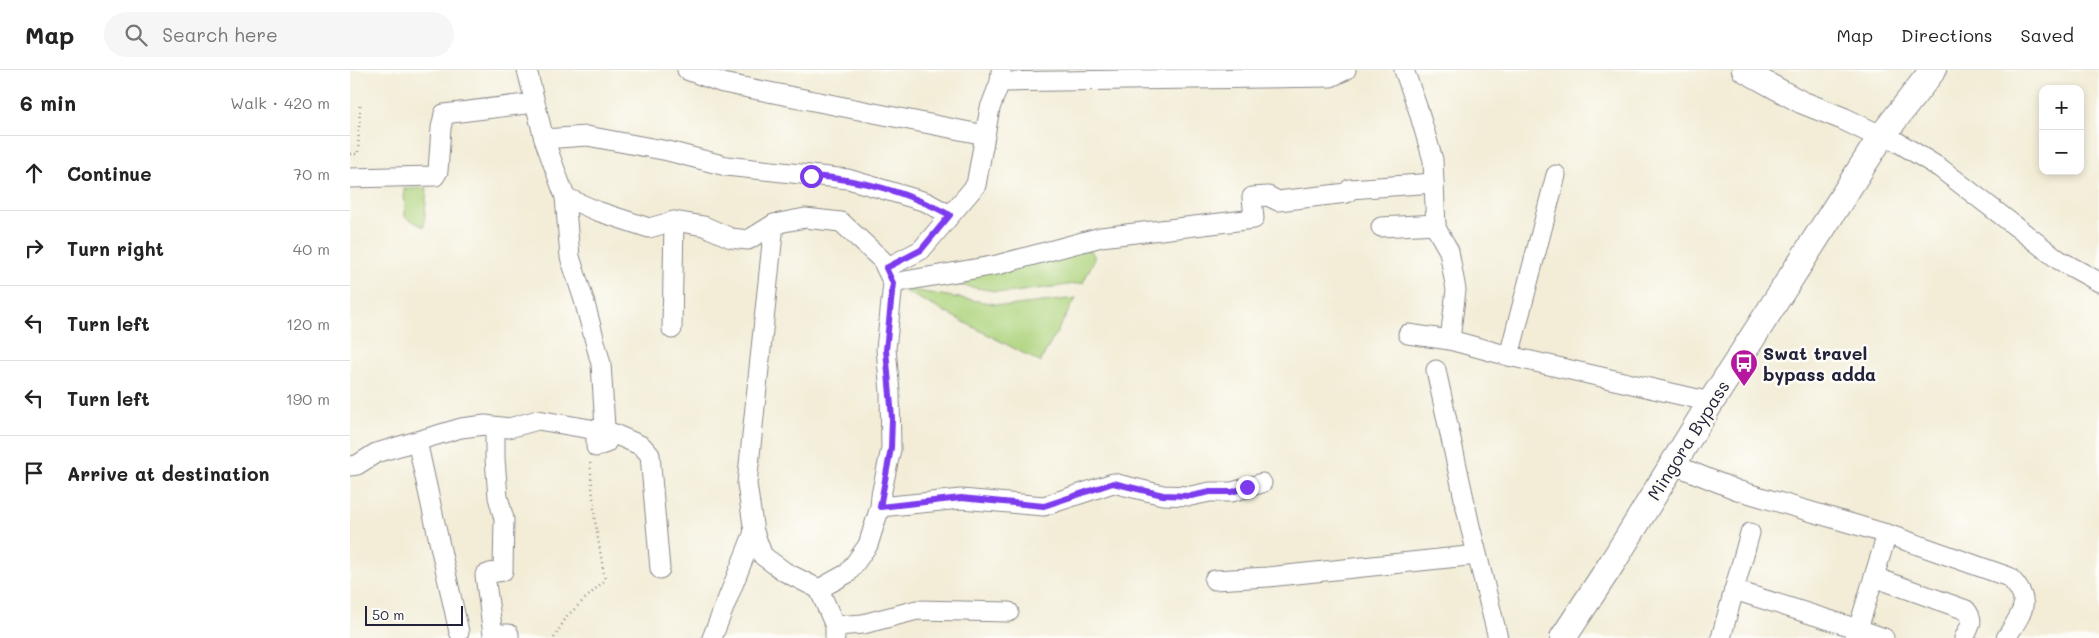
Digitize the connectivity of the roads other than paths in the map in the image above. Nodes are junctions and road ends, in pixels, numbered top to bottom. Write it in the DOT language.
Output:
graph roads {
  1 [pos="527,70"];
  2 [pos="687,70"];
  3 [pos="1346,70"];
  4 [pos="1404,70"];
  5 [pos="1743,70"];
  6 [pos="1933,70"];
  7 [pos="1001,76"];
  8 [pos="534,104"];
  9 [pos="986,135"];
  10 [pos="1881,137"];
  11 [pos="544,139"];
  12 [pos="1556,175"];
  13 [pos="350,178"];
  14 [pos="1434,184"];
  15 [pos="565,197"];
  16 [pos="950,215"];
  17 [pos="674,221"];
  18 [pos="774,224"];
  19 [pos="1436,224"];
  20 [pos="1381,227"];
  21 [pos="889,275"];
  22 [pos="2099,282"];
  23 [pos="672,329"];
  24 [pos="1408,334"];
  25 [pos="1450,340"];
  26 [pos="1510,356"];
  27 [pos="1436,370"];
  28 [pos="1711,402"];
  29 [pos="495,427"];
  30 [pos="417,441"];
  31 [pos="606,443"];
  32 [pos="1672,464"];
  33 [pos="350,466"];
  34 [pos="1262,483"];
  35 [pos="880,507"];
  36 [pos="754,532"];
  37 [pos="1750,533"];
  38 [pos="1887,534"];
  39 [pos="1478,555"];
  40 [pos="660,569"];
  41 [pos="1874,577"];
  42 [pos="1214,580"];
  43 [pos="818,589"];
  44 [pos="1734,590"];
  45 [pos="1009,612"];
  46 [pos="459,632"];
  47 [pos="835,632"];
  48 [pos="1857,634"];
  49 [pos="509,638"];
  50 [pos="712,638"];
  51 [pos="1498,638"];
  52 [pos="1564,638"];
  53 [pos="1721,638"];
  54 [pos="1884,638"];
  55 [pos="1964,638"];
  56 [pos="2006,638"];
  1 -- 8 [label="street"];
  2 -- 9 [label="street"];
  3 -- 7 [label="street"];
  4 -- 14 [label="street"];
  5 -- 10 [label="main road"];
  6 -- 10 [label="highway, Mingora Bypass"];
  7 -- 9 [label="street"];
  8 -- 11 [label="street"];
  8 -- 13 [label="street"];
  9 -- 16 [label="street"];
  10 -- 22 [label="street"];
  10 -- 28 [label="highway, Mingora Bypass"];
  11 -- 15 [label="street"];
  11 -- 16 [label="street"];
  12 -- 26 [label="street"];
  14 -- 19 [label="street"];
  14 -- 21 [label="street"];
  15 -- 17 [label="street"];
  15 -- 31 [label="street"];
  16 -- 21 [label="street"];
  17 -- 18 [label="street"];
  17 -- 23 [label="street"];
  18 -- 21 [label="street"];
  18 -- 36 [label="street"];
  19 -- 20 [label="street"];
  19 -- 25 [label="street"];
  21 -- 35 [label="street"];
  24 -- 25 [label="street"];
  25 -- 26 [label="street"];
  26 -- 28 [label="street"];
  27 -- 39 [label="street"];
  28 -- 32 [label="highway, Mingora Bypass"];
  29 -- 30 [label="street"];
  29 -- 31 [label="street"];
  29 -- 49 [label="street"];
  30 -- 33 [label="street"];
  30 -- 46 [label="street"];
  31 -- 40 [label="street"];
  32 -- 38 [label="street"];
  32 -- 52 [label="highway, Mingora Bypass"];
  34 -- 35 [label="street"];
  35 -- 43 [label="street"];
  36 -- 43 [label="street"];
  36 -- 50 [label="street"];
  37 -- 44 [label="street"];
  38 -- 41 [label="street"];
  38 -- 56 [label="street"];
  39 -- 42 [label="street"];
  39 -- 51 [label="street"];
  41 -- 48 [label="street"];
  41 -- 55 [label="street"];
  43 -- 47 [label="street"];
  44 -- 48 [label="street"];
  44 -- 53 [label="street"];
  45 -- 47 [label="street"];
  48 -- 54 [label="street"];
}
